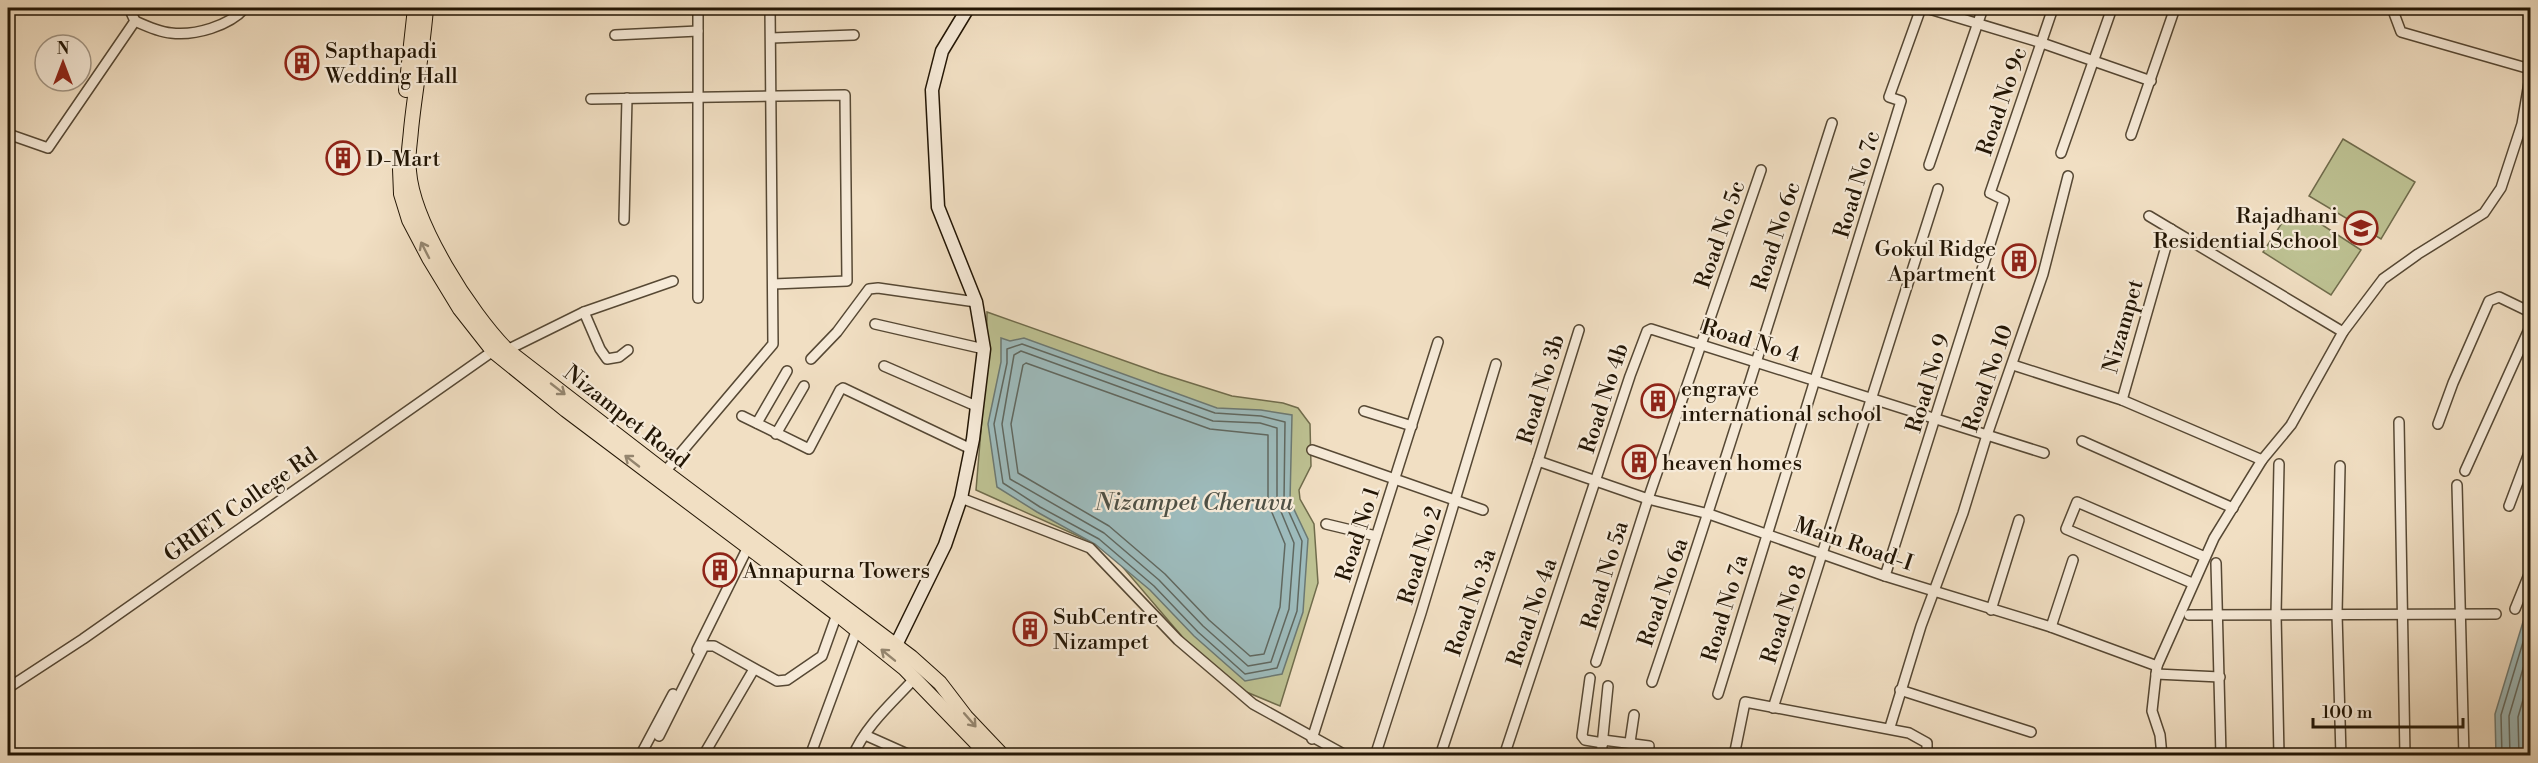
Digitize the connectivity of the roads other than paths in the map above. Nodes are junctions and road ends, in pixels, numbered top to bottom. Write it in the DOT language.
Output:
graph roads {
  1 [pos="129,8"];
  2 [pos="245,8"];
  3 [pos="416,8"];
  4 [pos="426,8"];
  5 [pos="698,8"];
  6 [pos="770,8"];
  7 [pos="968,8"];
  8 [pos="1921,8"];
  9 [pos="1926,8"];
  10 [pos="1983,8"];
  11 [pos="2053,8"];
  12 [pos="2112,8"];
  13 [pos="2175,8"];
  14 [pos="2392,8"];
  15 [pos="135,21"];
  16 [pos="1978,22"];
  17 [pos="698,31"];
  18 [pos="615,34"];
  19 [pos="854,34"];
  20 [pos="771,38"];
  21 [pos="2042,43"];
  22 [pos="2092,60"];
  23 [pos="2530,69"];
  24 [pos="2530,77"];
  25 [pos="2151,81"];
  26 [pos="771,96"];
  27 [pos="698,97"];
  28 [pos="627,98"];
  29 [pos="591,99"];
  30 [pos="1832,123"];
  31 [pos="2526,125"];
  32 [pos="8,134"];
  33 [pos="2131,135"];
  34 [pos="2061,153"];
  35 [pos="1929,165"];
  36 [pos="1761,170"];
  37 [pos="2068,176"];
  38 [pos="1938,189"];
  39 [pos="2004,200"];
  40 [pos="2149,216"];
  41 [pos="624,219"];
  42 [pos="2171,230"];
  43 [pos="673,281"];
  44 [pos="773,284"];
  45 [pos="698,298"];
  46 [pos="976,302"];
  47 [pos="584,312"];
  48 [pos="2530,312"];
  49 [pos="875,324"];
  50 [pos="2530,327"];
  51 [pos="1651,329"];
  52 [pos="1580,330"];
  53 [pos="2343,332"];
  54 [pos="1438,342"];
  55 [pos="1702,346"];
  56 [pos="984,348"];
  57 [pos="500,350"];
  58 [pos="628,350"];
  59 [pos="811,359"];
  60 [pos="1755,361"];
  61 [pos="1496,364"];
  62 [pos="2013,365"];
  63 [pos="884,366"];
  64 [pos="787,371"];
  65 [pos="1816,381"];
  66 [pos="804,386"];
  67 [pos="1872,399"];
  68 [pos="2122,400"];
  69 [pos="976,406"];
  70 [pos="1364,411"];
  71 [pos="742,416"];
  72 [pos="1937,419"];
  73 [pos="2399,422"];
  74 [pos="758,423"];
  75 [pos="2438,424"];
  76 [pos="1412,426"];
  77 [pos="776,434"];
  78 [pos="1987,435"];
  79 [pos="2082,441"];
  80 [pos="971,449"];
  81 [pos="1312,450"];
  82 [pos="2530,450"];
  83 [pos="2044,453"];
  84 [pos="2262,460"];
  85 [pos="1538,461"];
  86 [pos="2279,464"];
  87 [pos="2340,466"];
  88 [pos="2465,471"];
  89 [pos="661,476"];
  90 [pos="1395,478"];
  91 [pos="1596,482"];
  92 [pos="2457,486"];
  93 [pos="961,498"];
  94 [pos="1648,499"];
  95 [pos="1455,500"];
  96 [pos="2509,506"];
  97 [pos="2233,508"];
  98 [pos="1483,510"];
  99 [pos="1709,514"];
  100 [pos="2019,520"];
  101 [pos="1326,524"];
  102 [pos="1767,535"];
  103 [pos="1376,536"];
  104 [pos="748,547"];
  105 [pos="1822,554"];
  106 [pos="2205,557"];
  107 [pos="2073,560"];
  108 [pos="2216,563"];
  109 [pos="2530,572"];
  110 [pos="1886,576"];
  111 [pos="2192,583"];
  112 [pos="1935,590"];
  113 [pos="1991,609"];
  114 [pos="2514,609"];
  115 [pos="2402,613"];
  116 [pos="2460,613"];
  117 [pos="2337,614"];
  118 [pos="2496,614"];
  119 [pos="837,615"];
  120 [pos="2189,615"];
  121 [pos="2219,615"];
  122 [pos="2276,615"];
  123 [pos="2051,627"];
  124 [pos="857,629"];
  125 [pos="896,645"];
  126 [pos="1596,662"];
  127 [pos="754,669"];
  128 [pos="2156,670"];
  129 [pos="2220,677"];
  130 [pos="1590,678"];
  131 [pos="914,679"];
  132 [pos="1652,682"];
  133 [pos="1608,686"];
  134 [pos="8,688"];
  135 [pos="1900,690"];
  136 [pos="1718,693"];
  137 [pos="943,699"];
  138 [pos="1773,708"];
  139 [pos="1634,715"];
  140 [pos="1890,727"];
  141 [pos="2031,732"];
  142 [pos="865,735"];
  143 [pos="659,736"];
  144 [pos="1312,738"];
  145 [pos="1603,741"];
  146 [pos="1630,742"];
  147 [pos="640,756"];
  148 [pos="704,756"];
  149 [pos="810,756"];
  150 [pos="853,756"];
  151 [pos="912,756"];
  152 [pos="989,756"];
  153 [pos="1003,756"];
  154 [pos="1347,756"];
  155 [pos="1375,756"];
  156 [pos="1440,756"];
  157 [pos="1504,756"];
  158 [pos="1601,756"];
  159 [pos="1648,756"];
  160 [pos="1734,756"];
  161 [pos="1927,756"];
  162 [pos="2162,756"];
  163 [pos="2221,756"];
  164 [pos="2279,756"];
  165 [pos="2340,756"];
  166 [pos="2405,756"];
  167 [pos="2464,756"];
  1 -- 15 [label="street"];
  2 -- 15 [label="street"];
  57 -- 3 [label="main road, Nizampet Road, one-way"];
  4 -- 57 [label="main road, Nizampet Road"];
  5 -- 17 [label="street"];
  6 -- 20 [label="street"];
  7 -- 46 [label="street"];
  8 -- 65 [label="street, Road No 7c"];
  9 -- 16 [label="street"];
  10 -- 16 [label="street"];
  11 -- 21 [label="street, Road No 9c"];
  12 -- 22 [label="street"];
  13 -- 25 [label="street"];
  14 -- 23 [label="street"];
  15 -- 32 [label="street"];
  16 -- 21 [label="street"];
  16 -- 35 [label="street"];
  17 -- 18 [label="street"];
  17 -- 27 [label="street"];
  19 -- 20 [label="street"];
  20 -- 26 [label="street"];
  21 -- 22 [label="street"];
  21 -- 39 [label="street, Road No 9c"];
  22 -- 25 [label="street"];
  22 -- 34 [label="street"];
  24 -- 31 [label="street"];
  25 -- 33 [label="street"];
  26 -- 27 [label="street"];
  26 -- 44 [label="street"];
  26 -- 44 [label="street"];
  27 -- 28 [label="street"];
  27 -- 45 [label="street"];
  28 -- 29 [label="street"];
  28 -- 41 [label="street"];
  30 -- 60 [label="street, Road No 6c"];
  31 -- 53 [label="street"];
  36 -- 55 [label="street, Road No 5c"];
  37 -- 62 [label="street, Road No 10"];
  38 -- 67 [label="street, Road No 8"];
  39 -- 72 [label="street, Road No 9"];
  40 -- 42 [label="street"];
  42 -- 53 [label="street"];
  42 -- 68 [label="street, Nizampet"];
  43 -- 47 [label="street, GRIET College Rd"];
  44 -- 89 [label="street"];
  46 -- 56 [label="street"];
  46 -- 59 [label="street"];
  47 -- 57 [label="street, GRIET College Rd"];
  47 -- 58 [label="street"];
  48 -- 75 [label="street"];
  49 -- 56 [label="street"];
  50 -- 88 [label="street"];
  51 -- 55 [label="street, Road No 4"];
  51 -- 91 [label="street, Road No 4b"];
  52 -- 85 [label="street, Road No 3b"];
  53 -- 84 [label="street"];
  54 -- 76 [label="street, Road No 1"];
  55 -- 60 [label="street, Road No 4"];
  55 -- 94 [label="street, Road No 5c"];
  56 -- 69 [label="street"];
  57 -- 89 [label="main road, Nizampet Road"];
  57 -- 134 [label="street, GRIET College Rd"];
  60 -- 65 [label="street, Road No 4"];
  60 -- 99 [label="street, Road No 6c"];
  61 -- 95 [label="street, Road No 2"];
  62 -- 68 [label="street"];
  62 -- 78 [label="street, Road No 10"];
  63 -- 69 [label="street"];
  64 -- 74 [label="street"];
  65 -- 67 [label="street, Road No 4"];
  65 -- 102 [label="street, Road No 7a"];
  66 -- 77 [label="street"];
  67 -- 72 [label="street, Road No 4"];
  67 -- 105 [label="street, Road No 8"];
  68 -- 84 [label="street"];
  69 -- 80 [label="street"];
  70 -- 76 [label="street"];
  71 -- 74 [label="street"];
  72 -- 78 [label="street, Road No 4"];
  72 -- 110 [label="street, Road No 9"];
  73 -- 115 [label="street"];
  74 -- 77 [label="street"];
  76 -- 90 [label="street, Road No 1"];
  77 -- 80 [label="street"];
  78 -- 83 [label="street, Road No 4"];
  78 -- 112 [label="street, Road No 10"];
  79 -- 97 [label="street"];
  80 -- 93 [label="street"];
  81 -- 90 [label="street"];
  82 -- 96 [label="street"];
  84 -- 97 [label="street"];
  85 -- 91 [label="street, Main Road-I"];
  85 -- 156 [label="street, Road No 3a"];
  86 -- 122 [label="street"];
  87 -- 117 [label="street"];
  89 -- 104 [label="main road, Nizampet Road"];
  89 -- 125 [label="main road, Nizampet Road"];
  90 -- 95 [label="street"];
  90 -- 103 [label="street, Road No 1"];
  91 -- 94 [label="street, Main Road-I"];
  91 -- 157 [label="street, Road No 4a"];
  92 -- 116 [label="street"];
  93 -- 125 [label="street"];
  93 -- 144 [label="street"];
  94 -- 99 [label="street, Main Road-I"];
  94 -- 126 [label="street, Road No 5a"];
  95 -- 98 [label="street"];
  95 -- 155 [label="street, Road No 2"];
  97 -- 106 [label="street"];
  99 -- 102 [label="street, Main Road-I"];
  99 -- 132 [label="street, Road No 6a"];
  100 -- 113 [label="street"];
  101 -- 103 [label="street"];
  102 -- 105 [label="street, Main Road-I"];
  102 -- 136 [label="street, Road No 7a"];
  103 -- 144 [label="street, Road No 1"];
  104 -- 119 [label="main road, Nizampet Road"];
  104 -- 147 [label="street"];
  105 -- 110 [label="street, Main Road-I"];
  105 -- 138 [label="street, Road No 8"];
  106 -- 111 [label="street"];
  106 -- 111 [label="street"];
  107 -- 123 [label="street"];
  108 -- 121 [label="street"];
  109 -- 114 [label="street"];
  110 -- 112 [label="street, Main Road-I"];
  111 -- 128 [label="street"];
  112 -- 113 [label="street, Main Road-I"];
  112 -- 135 [label="street, Road No 10"];
  113 -- 123 [label="street, Main Road-I"];
  115 -- 116 [label="street"];
  115 -- 117 [label="street"];
  115 -- 166 [label="street"];
  116 -- 118 [label="street"];
  116 -- 167 [label="street"];
  117 -- 122 [label="street"];
  117 -- 165 [label="street"];
  119 -- 124 [label="main road, Nizampet Road"];
  119 -- 127 [label="street"];
  120 -- 121 [label="street"];
  121 -- 122 [label="street"];
  121 -- 129 [label="street"];
  122 -- 164 [label="street"];
  123 -- 128 [label="street, Main Road-I"];
  131 -- 124 [label="main road, Nizampet Road, one-way"];
  124 -- 149 [label="street"];
  125 -- 137 [label="main road, Nizampet Road"];
  127 -- 143 [label="street"];
  127 -- 148 [label="street"];
  128 -- 129 [label="street, Main Road-I"];
  128 -- 162 [label="street"];
  129 -- 163 [label="street"];
  130 -- 145 [label="street"];
  131 -- 137 [label="main road, Nizampet Road"];
  131 -- 142 [label="street"];
  133 -- 145 [label="street"];
  135 -- 140 [label="street, Road No 10"];
  135 -- 141 [label="street"];
  137 -- 152 [label="main road, Nizampet Road"];
  137 -- 153 [label="main road, Nizampet Road, one-way"];
  138 -- 140 [label="street"];
  138 -- 160 [label="street"];
  139 -- 146 [label="street"];
  140 -- 161 [label="street"];
  142 -- 150 [label="street"];
  142 -- 151 [label="street"];
  144 -- 154 [label="street"];
  145 -- 146 [label="street"];
  145 -- 158 [label="street"];
  146 -- 159 [label="street"];
}
